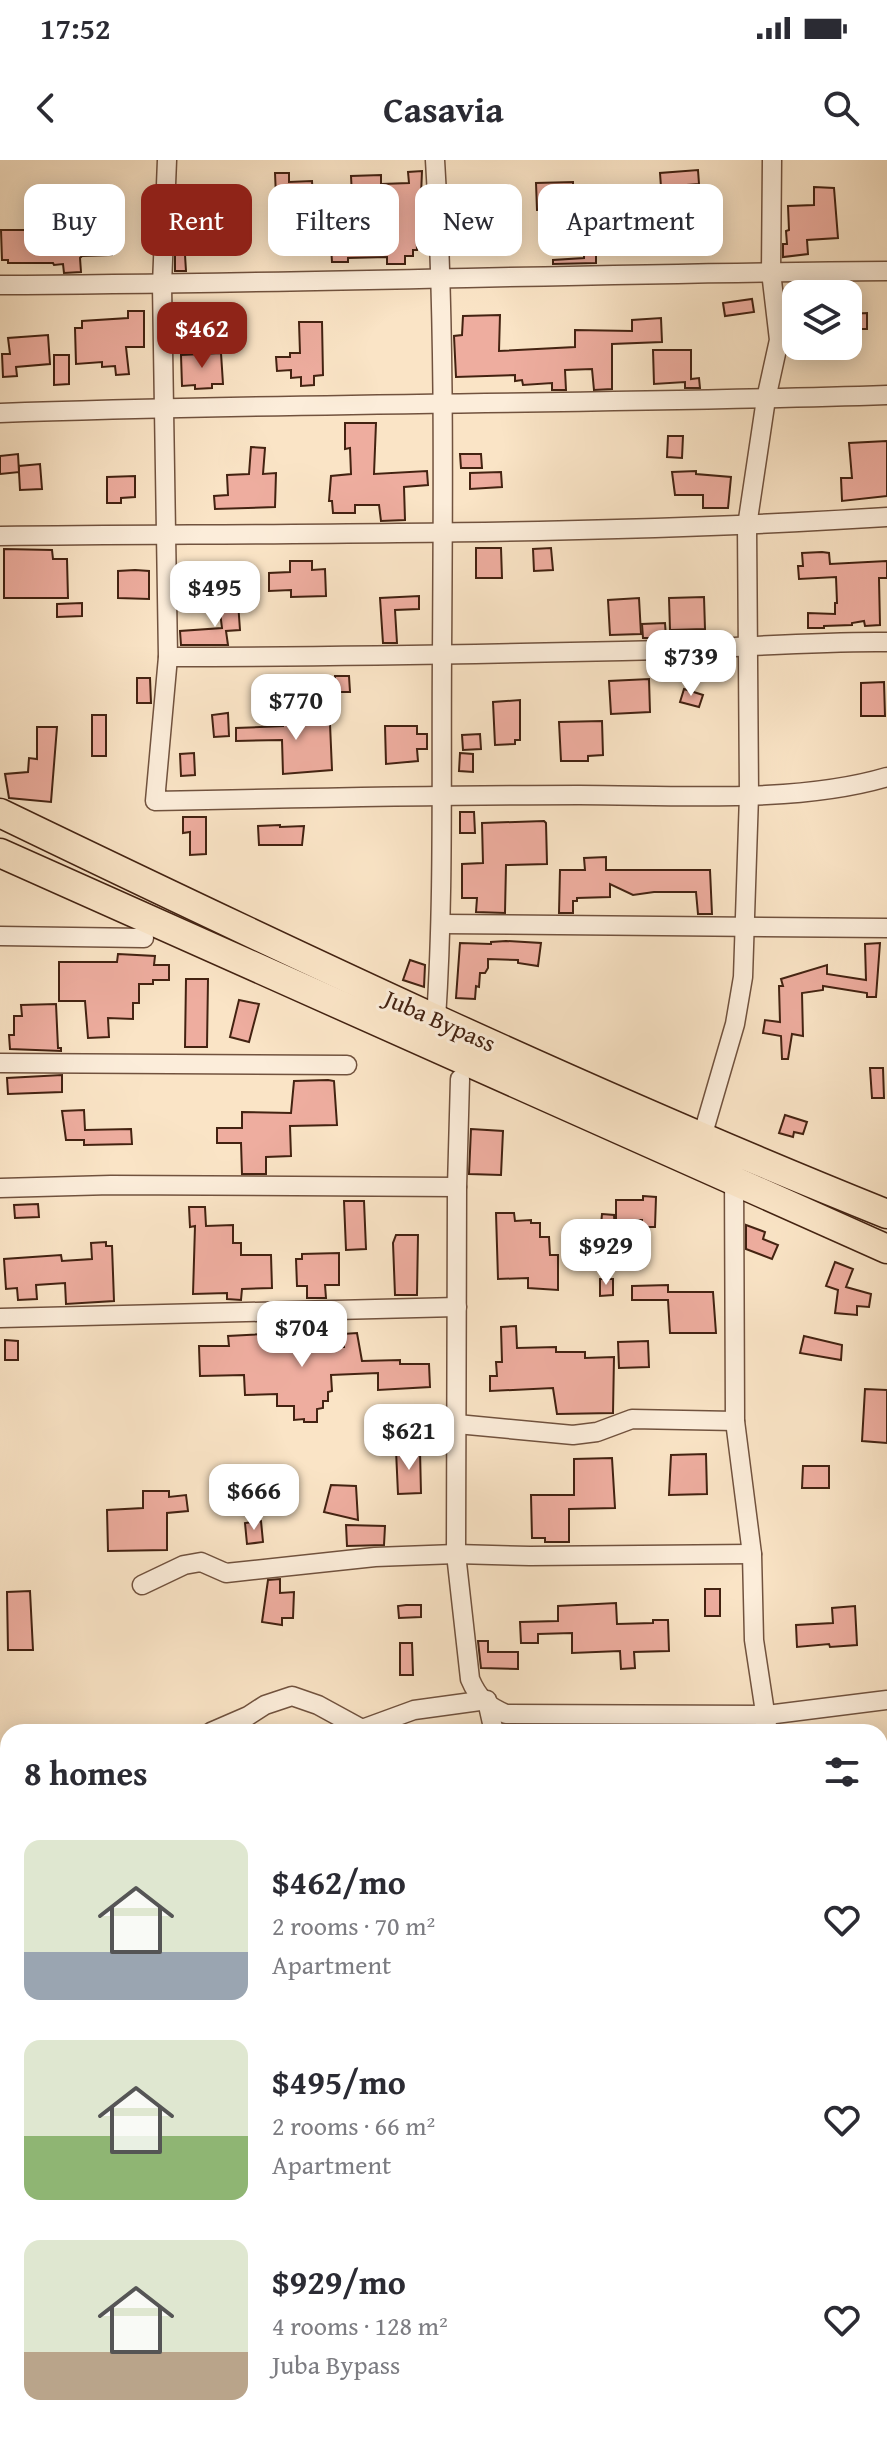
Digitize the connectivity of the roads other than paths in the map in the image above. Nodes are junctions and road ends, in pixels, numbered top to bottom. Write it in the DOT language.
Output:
graph roads {
  1 [pos="167,160"];
  2 [pos="435,160"];
  3 [pos="772,160"];
  4 [pos="887,271"];
  5 [pos="771,272"];
  6 [pos="442,277"];
  7 [pos="0,285"];
  8 [pos="162,285"];
  9 [pos="887,395"];
  10 [pos="766,399"];
  11 [pos="442,405"];
  12 [pos="166,406"];
  13 [pos="0,413"];
  14 [pos="887,517"];
  15 [pos="747,526"];
  16 [pos="444,533"];
  17 [pos="166,534"];
  18 [pos="0,536"];
  19 [pos="887,642"];
  20 [pos="750,648"];
  21 [pos="442,656"];
  22 [pos="168,657"];
  23 [pos="887,777"];
  24 [pos="443,795"];
  25 [pos="749,795"];
  26 [pos="0,813"];
  27 [pos="0,853"];
  28 [pos="442,924"];
  29 [pos="743,926"];
  30 [pos="887,928"];
  31 [pos="0,936"];
  32 [pos="144,938"];
  33 [pos="436,1019"];
  34 [pos="0,1063"];
  35 [pos="347,1065"];
  36 [pos="460,1079"];
  37 [pos="702,1137"];
  38 [pos="734,1152"];
  39 [pos="457,1187"];
  40 [pos="0,1188"];
  41 [pos="887,1214"];
  42 [pos="887,1249"];
  43 [pos="457,1307"];
  44 [pos="0,1318"];
  45 [pos="735,1421"];
  46 [pos="457,1424"];
  47 [pos="456,1554"];
  48 [pos="752,1554"];
  49 [pos="142,1585"];
  50 [pos="470,1679"];
  51 [pos="487,1700"];
  52 [pos="887,1700"];
  53 [pos="230,1724"];
  54 [pos="353,1724"];
  55 [pos="376,1724"];
  56 [pos="492,1724"];
  57 [pos="768,1724"];
  1 -- 8 [label="street"];
  2 -- 6 [label="street"];
  3 -- 5 [label="street"];
  4 -- 5 [label="street"];
  5 -- 6 [label="street"];
  5 -- 10 [label="street"];
  6 -- 8 [label="street"];
  6 -- 11 [label="street"];
  7 -- 8 [label="street"];
  8 -- 12 [label="street"];
  9 -- 10 [label="street"];
  10 -- 11 [label="street"];
  10 -- 15 [label="street"];
  11 -- 12 [label="street"];
  11 -- 16 [label="street"];
  12 -- 13 [label="street"];
  12 -- 17 [label="street"];
  14 -- 15 [label="street"];
  15 -- 16 [label="street"];
  15 -- 20 [label="street"];
  16 -- 17 [label="street"];
  16 -- 21 [label="street"];
  17 -- 18 [label="street"];
  17 -- 22 [label="street"];
  19 -- 20 [label="street"];
  20 -- 21 [label="street"];
  20 -- 25 [label="street"];
  21 -- 22 [label="street"];
  21 -- 24 [label="street"];
  22 -- 24 [label="street"];
  23 -- 25 [label="street"];
  24 -- 25 [label="street"];
  24 -- 28 [label="street"];
  25 -- 29 [label="street"];
  26 -- 33 [label="main road, Juba Bypass"];
  27 -- 42 [label="main road, Juba Bypass"];
  28 -- 29 [label="street"];
  28 -- 33 [label="street"];
  29 -- 30 [label="street"];
  29 -- 37 [label="street"];
  31 -- 32 [label="street"];
  33 -- 37 [label="main road, Juba Bypass"];
  34 -- 35 [label="street"];
  36 -- 39 [label="street"];
  37 -- 38 [label="main road, Juba Bypass"];
  38 -- 41 [label="main road, Juba Bypass"];
  38 -- 45 [label="street"];
  39 -- 40 [label="street"];
  39 -- 43 [label="street"];
  43 -- 44 [label="street"];
  43 -- 46 [label="street"];
  45 -- 46 [label="street"];
  45 -- 48 [label="street"];
  46 -- 47 [label="street"];
  47 -- 48 [label="street"];
  47 -- 49 [label="street"];
  47 -- 50 [label="street"];
  48 -- 57 [label="street"];
  50 -- 51 [label="street"];
  50 -- 57 [label="street"];
  51 -- 55 [label="street"];
  51 -- 56 [label="street"];
  52 -- 57 [label="street"];
  53 -- 54 [label="street"];
}
